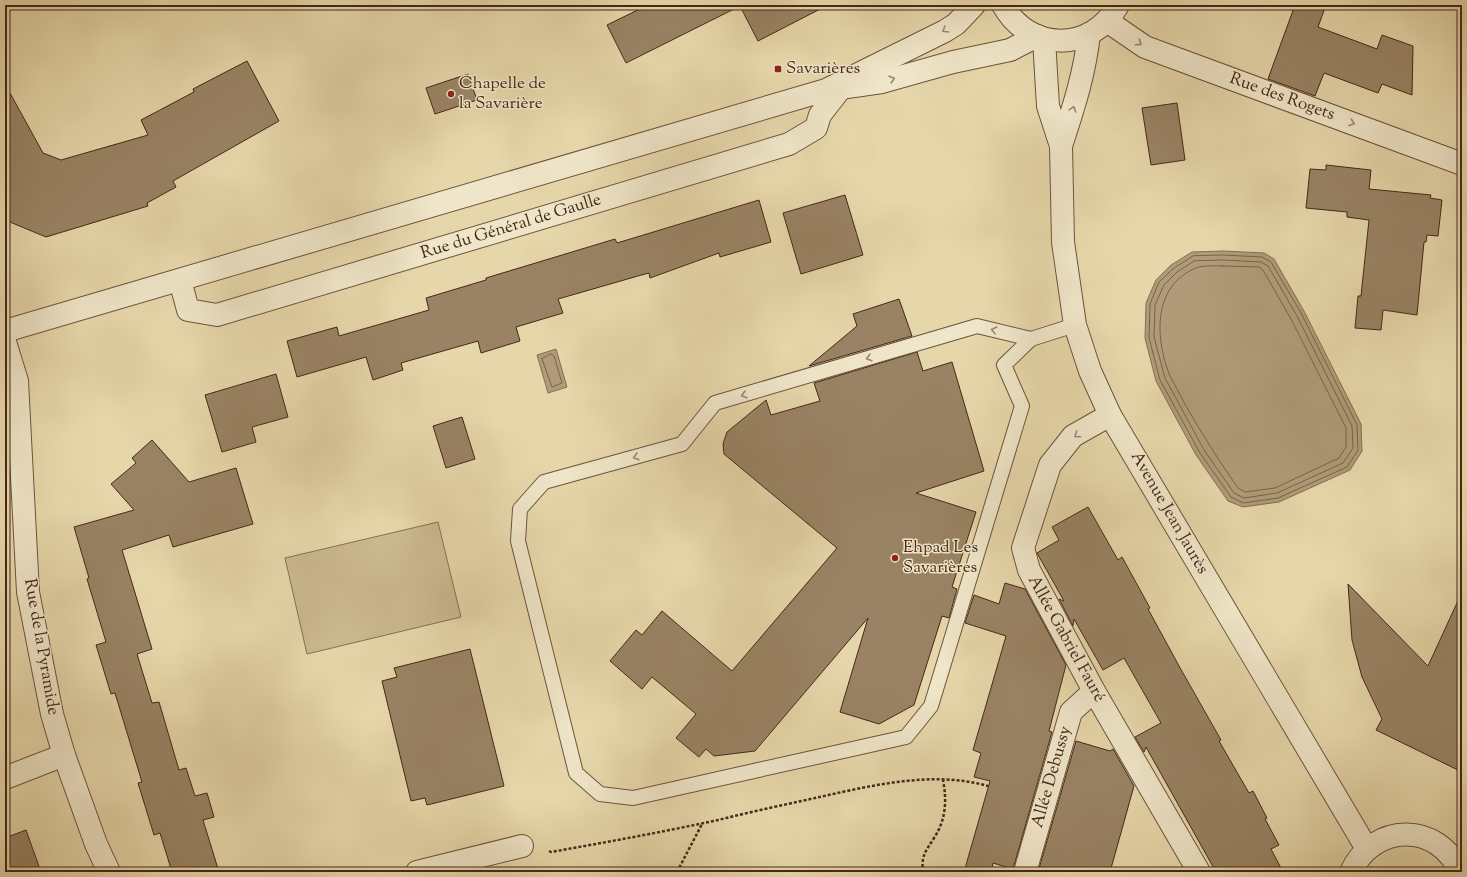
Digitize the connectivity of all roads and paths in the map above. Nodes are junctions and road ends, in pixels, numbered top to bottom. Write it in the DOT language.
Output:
graph roads {
  1 [pos="974,5"];
  2 [pos="1003,5"];
  3 [pos="1112,13"];
  4 [pos="1089,34"];
  5 [pos="1040,38"];
  6 [pos="833,89"];
  7 [pos="1061,146"];
  8 [pos="1462,164"];
  9 [pos="180,280"];
  10 [pos="1075,325"];
  11 [pos="5,330"];
  12 [pos="1032,339"];
  13 [pos="5,342"];
  14 [pos="1110,415"];
  15 [pos="1094,691"];
  16 [pos="64,755"];
  17 [pos="5,778"];
  18 [pos="944,780"];
  19 [pos="988,786"];
  20 [pos="703,823"];
  21 [pos="522,846"];
  22 [pos="1366,849"];
  23 [pos="109,872"];
  24 [pos="417,872"];
  25 [pos="677,872"];
  26 [pos="923,872"];
  27 [pos="1025,872"];
  28 [pos="1199,872"];
  29 [pos="1351,872"];
  30 [pos="1460,872"];
  1 -- 6 [label="street, Rue du Général de Gaulle, one-way"];
  2 -- 5 [label="street"];
  3 -- 4 [label="street"];
  3 -- 8 [label="street, Rue des Rogets, one-way"];
  4 -- 5 [label="street"];
  7 -- 4 [label="street, Avenue Jean Jaurès, one-way"];
  6 -- 5 [label="street, Rue du Général de Gaulle, one-way"];
  5 -- 7 [label="street, Avenue Jean Jaurès"];
  6 -- 9 [label="street, Rue du Général de Gaulle"];
  6 -- 9 [label="street, Rue du Général de Gaulle"];
  7 -- 10 [label="street, Avenue Jean Jaurès"];
  9 -- 11 [label="street, Rue du Général de Gaulle"];
  10 -- 12 [label="lane"];
  10 -- 14 [label="street, Avenue Jean Jaurès"];
  12 -- 12 [label="lane, one-way"];
  13 -- 16 [label="street, Rue de la Pyramide"];
  14 -- 15 [label="street, Allée Gabriel Fauré, one-way"];
  14 -- 22 [label="street, Avenue Jean Jaurès"];
  15 -- 27 [label="street, Allée Debussy"];
  15 -- 28 [label="street, Allée Gabriel Fauré"];
  16 -- 17 [label="street"];
  16 -- 23 [label="street, Rue de la Pyramide"];
  18 -- 19 [label="path"];
  18 -- 20 [label="path"];
  18 -- 26 [label="path"];
  20 -- 21 [label="path"];
  20 -- 25 [label="path"];
  21 -- 24 [label="street"];
  22 -- 29 [label="street"];
  22 -- 30 [label="street"];
}
